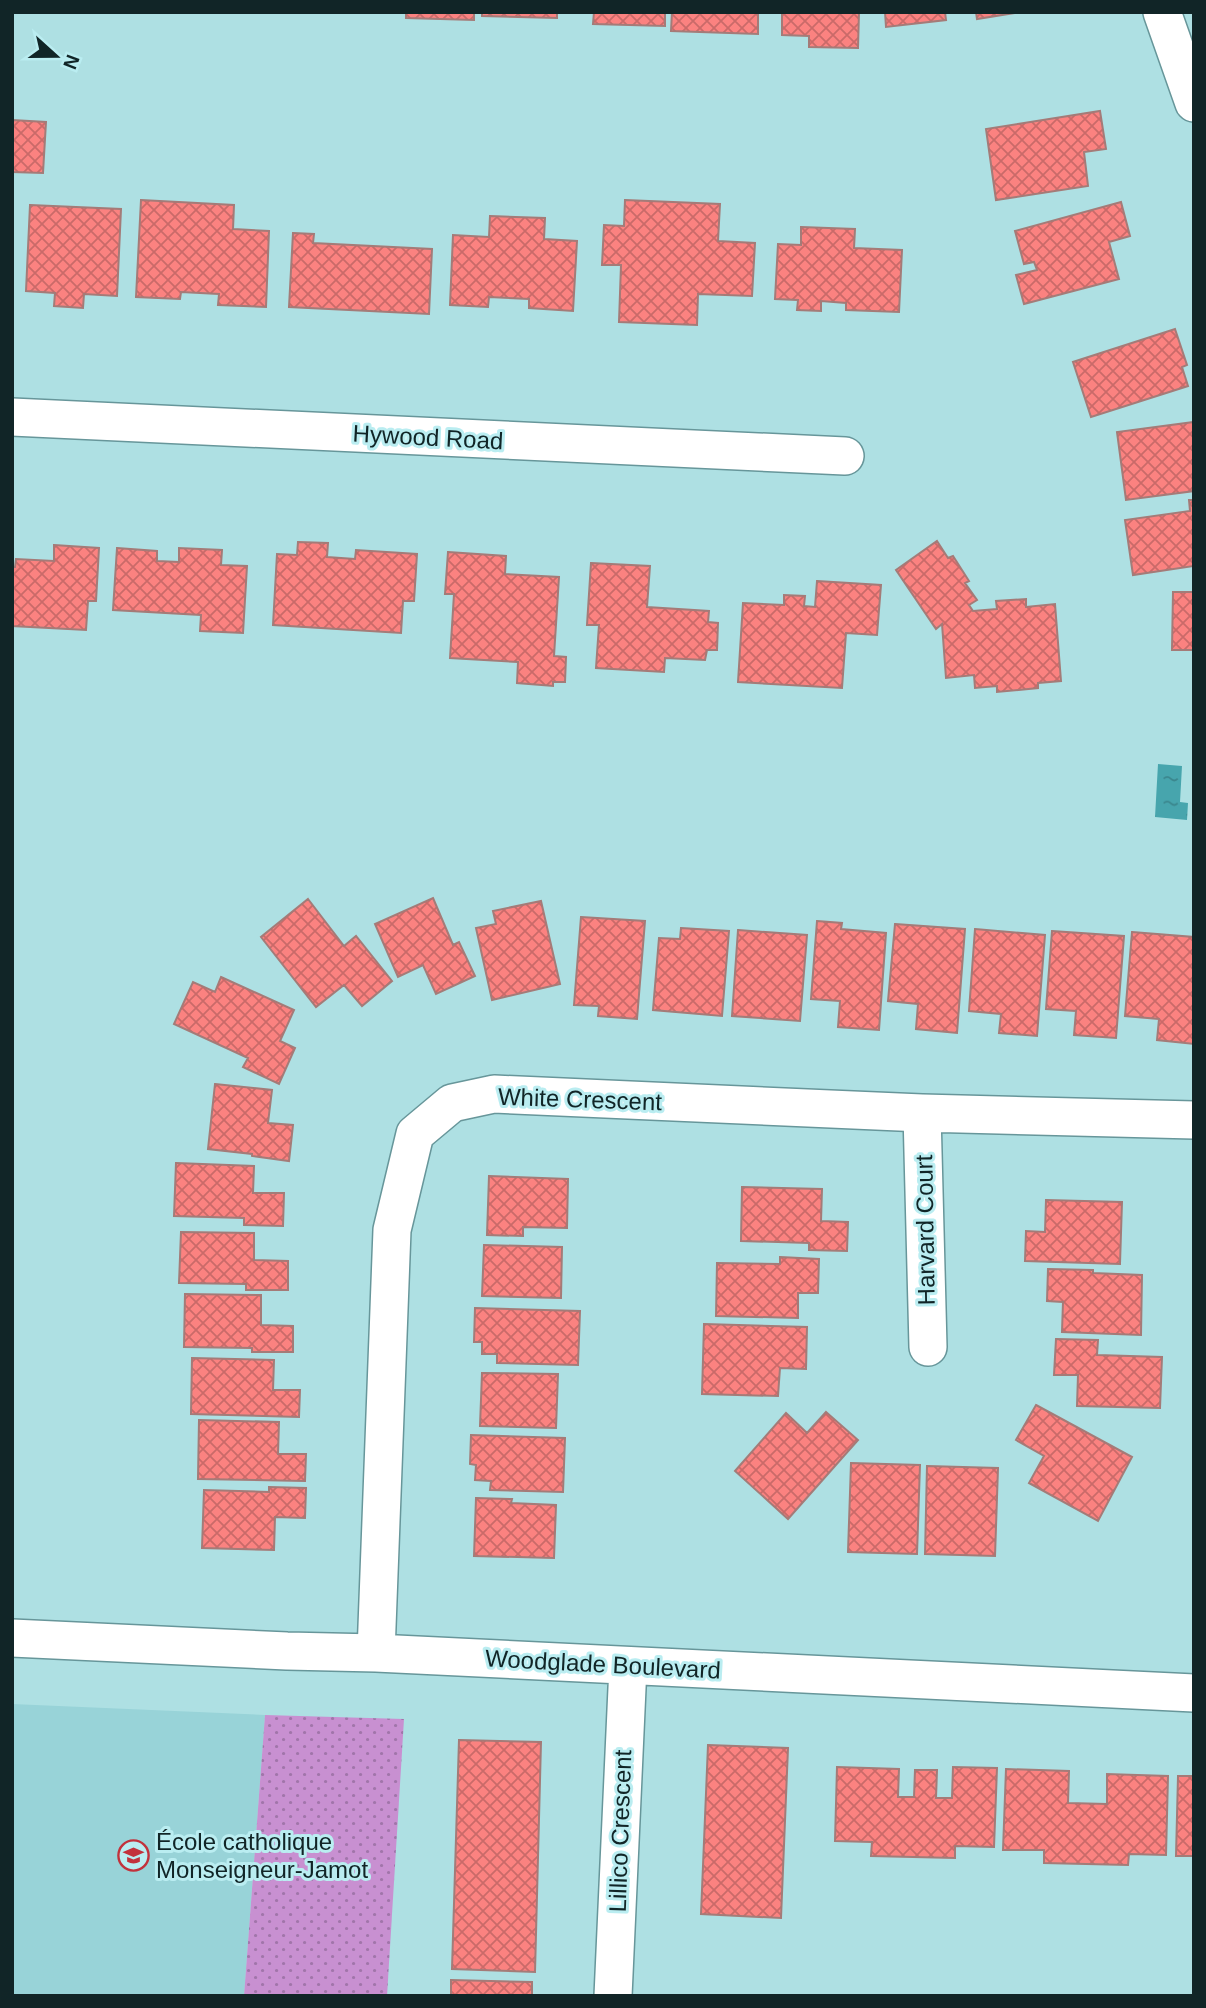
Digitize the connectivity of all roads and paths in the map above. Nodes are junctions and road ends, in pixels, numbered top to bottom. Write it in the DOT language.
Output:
graph roads {
  1 [pos="1162,12"];
  2 [pos="1194,103"];
  3 [pos="12,417"];
  4 [pos="845,456"];
  5 [pos="922,1113"];
  6 [pos="1194,1120"];
  7 [pos="928,1347"];
  8 [pos="12,1638"];
  9 [pos="376,1653"];
  10 [pos="628,1666"];
  11 [pos="1194,1693"];
  12 [pos="613,1996"];
  1 -- 2 [label="street"];
  3 -- 4 [label="street, Hywood Road"];
  5 -- 6 [label="street, White Crescent"];
  5 -- 7 [label="street, Harvard Court"];
  5 -- 9 [label="street, White Crescent"];
  8 -- 9 [label="street, Woodglade Boulevard"];
  9 -- 10 [label="street, Woodglade Boulevard"];
  10 -- 11 [label="street, Woodglade Boulevard"];
  10 -- 12 [label="street, Lillico Crescent"];
}
